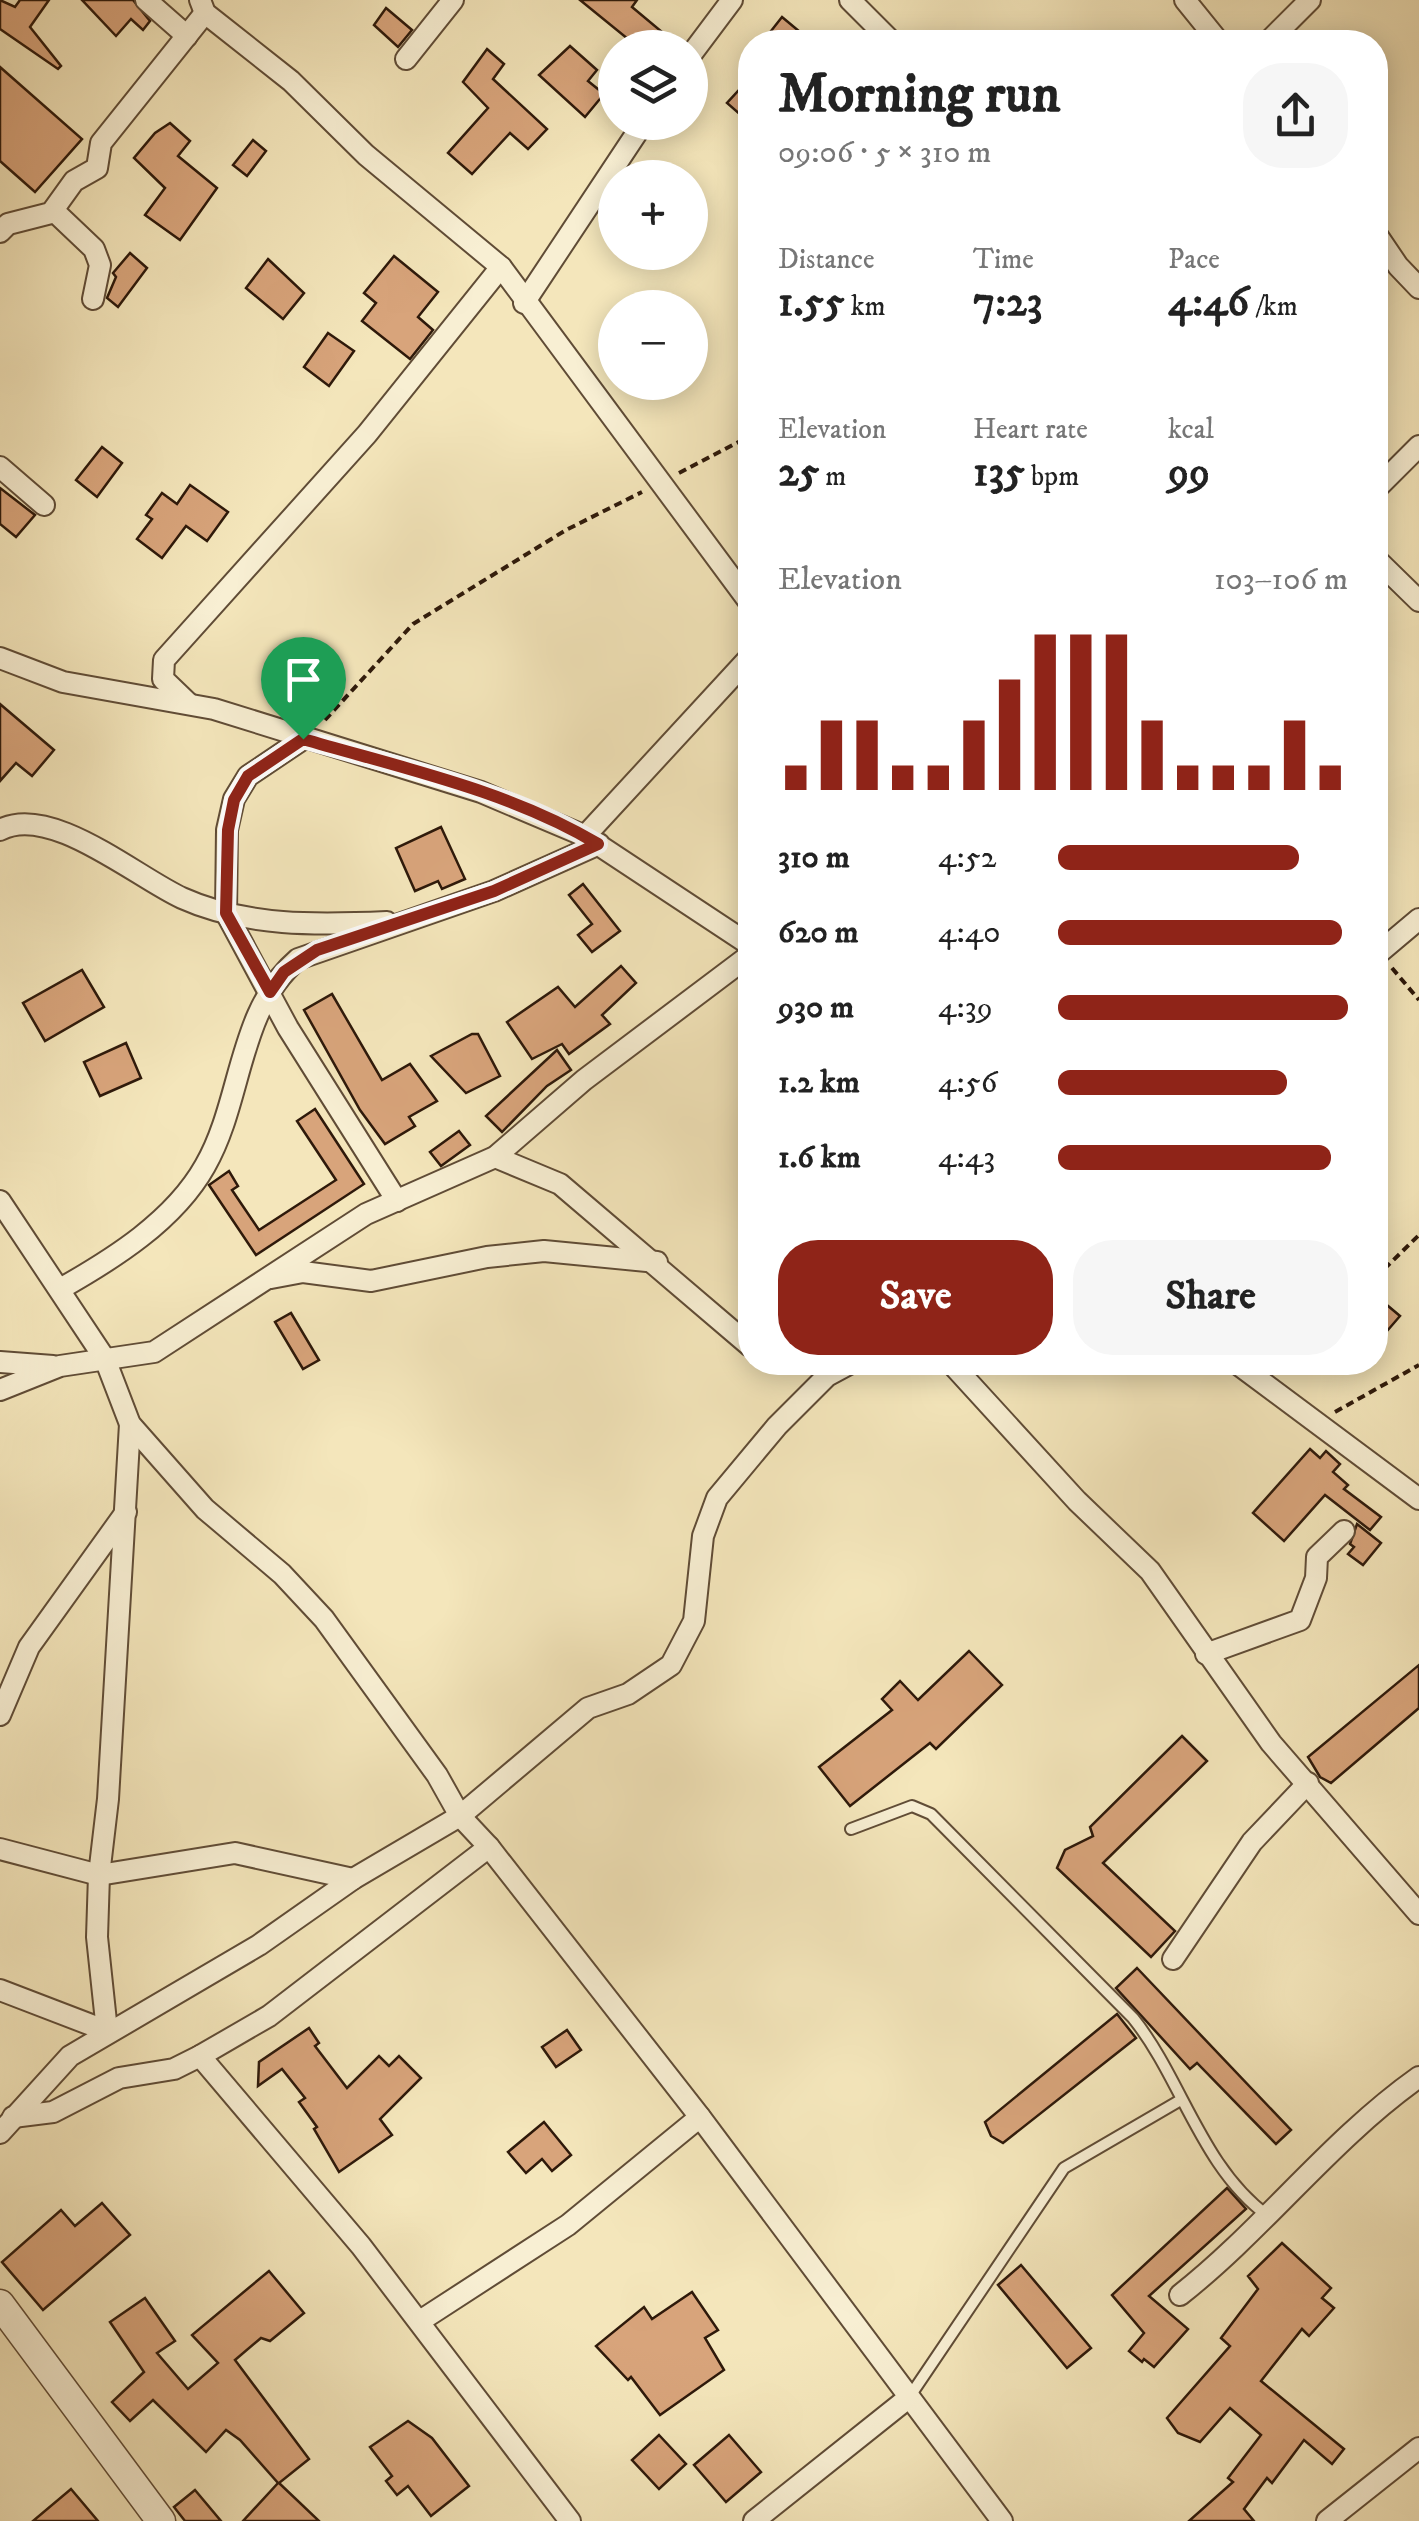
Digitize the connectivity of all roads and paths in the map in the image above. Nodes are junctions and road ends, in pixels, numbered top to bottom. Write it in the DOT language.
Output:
graph roads {
  1 [pos="146,0"];
  2 [pos="453,0"];
  3 [pos="732,0"];
  4 [pos="850,0"];
  5 [pos="1185,0"];
  6 [pos="1310,0"];
  7 [pos="202,6"];
  8 [pos="880,30"];
  9 [pos="1209,30"];
  10 [pos="1280,30"];
  11 [pos="708,32"];
  12 [pos="186,36"];
  13 [pos="406,59"];
  14 [pos="632,140"];
  15 [pos="54,210"];
  16 [pos="0,232"];
  17 [pos="1388,251"];
  18 [pos="502,266"];
  19 [pos="1419,288"];
  20 [pos="93,299"];
  21 [pos="524,303"];
  22 [pos="738,442"];
  23 [pos="1419,446"];
  24 [pos="0,468"];
  25 [pos="1388,477"];
  26 [pos="660,484"];
  27 [pos="44,504"];
  28 [pos="1388,571"];
  29 [pos="738,587"];
  30 [pos="1419,601"];
  31 [pos="0,658"];
  32 [pos="738,671"];
  33 [pos="189,704"];
  34 [pos="303,739"];
  35 [pos="0,830"];
  36 [pos="592,840"];
  37 [pos="226,913"];
  38 [pos="414,920"];
  39 [pos="1419,920"];
  40 [pos="738,937"];
  41 [pos="1388,946"];
  42 [pos="738,964"];
  43 [pos="1388,967"];
  44 [pos="270,992"];
  45 [pos="1419,1000"];
  46 [pos="495,1157"];
  47 [pos="397,1200"];
  48 [pos="0,1202"];
  49 [pos="7,1226"];
  50 [pos="1419,1235"];
  51 [pos="657,1262"];
  52 [pos="1388,1265"];
  53 [pos="259,1280"];
  54 [pos="60,1289"];
  55 [pos="738,1335"];
  56 [pos="105,1359"];
  57 [pos="0,1362"];
  58 [pos="1419,1365"];
  59 [pos="60,1366"];
  60 [pos="829,1375"];
  61 [pos="962,1375"];
  62 [pos="1254,1375"];
  63 [pos="0,1390"];
  64 [pos="1317,1422"];
  65 [pos="130,1424"];
  66 [pos="1419,1499"];
  67 [pos="126,1512"];
  68 [pos="1344,1530"];
  69 [pos="1206,1654"];
  70 [pos="0,1715"];
  71 [pos="1308,1784"];
  72 [pos="460,1816"];
  73 [pos="851,1830"];
  74 [pos="488,1846"];
  75 [pos="0,1849"];
  76 [pos="99,1875"];
  77 [pos="353,1879"];
  78 [pos="1419,1914"];
  79 [pos="1174,1959"];
  80 [pos="0,1990"];
  81 [pos="107,2031"];
  82 [pos="200,2056"];
  83 [pos="1419,2077"];
  84 [pos="1179,2101"];
  85 [pos="700,2116"];
  86 [pos="7,2125"];
  87 [pos="1268,2216"];
  88 [pos="1180,2295"];
  89 [pos="0,2304"];
  90 [pos="420,2322"];
  91 [pos="907,2399"];
  92 [pos="1419,2448"];
  93 [pos="161,2521"];
  94 [pos="570,2521"];
  95 [pos="754,2521"];
  96 [pos="1002,2521"];
  97 [pos="1327,2521"];
  1 -- 12 [label="street"];
  2 -- 13 [label="street"];
  3 -- 11 [label="street"];
  4 -- 8 [label="street"];
  5 -- 9 [label="street"];
  6 -- 10 [label="street"];
  7 -- 12 [label="street"];
  7 -- 18 [label="street"];
  12 -- 15 [label="street"];
  14 -- 21 [label="street"];
  15 -- 16 [label="street"];
  15 -- 20 [label="street"];
  17 -- 19 [label="street"];
  18 -- 21 [label="street"];
  18 -- 33 [label="street"];
  21 -- 26 [label="street"];
  22 -- 26 [label="path"];
  23 -- 25 [label="street"];
  24 -- 27 [label="street"];
  26 -- 29 [label="street"];
  26 -- 34 [label="path"];
  28 -- 30 [label="street"];
  31 -- 33 [label="street"];
  32 -- 36 [label="street"];
  33 -- 34 [label="street"];
  34 -- 36 [label="street"];
  34 -- 37 [label="street"];
  35 -- 37 [label="street"];
  36 -- 38 [label="street"];
  36 -- 40 [label="street"];
  37 -- 38 [label="street"];
  37 -- 44 [label="street"];
  38 -- 44 [label="street"];
  39 -- 41 [label="street"];
  42 -- 46 [label="street"];
  43 -- 45 [label="path"];
  44 -- 47 [label="street"];
  44 -- 54 [label="street"];
  46 -- 47 [label="street"];
  46 -- 51 [label="street"];
  47 -- 53 [label="street"];
  48 -- 49 [label="street"];
  49 -- 54 [label="street"];
  50 -- 52 [label="path"];
  51 -- 53 [label="street"];
  51 -- 55 [label="street"];
  53 -- 56 [label="street"];
  54 -- 56 [label="street"];
  56 -- 59 [label="street"];
  56 -- 65 [label="street"];
  57 -- 59 [label="street"];
  58 -- 64 [label="path"];
  59 -- 63 [label="street"];
  60 -- 72 [label="street"];
  61 -- 69 [label="street"];
  62 -- 64 [label="street"];
  64 -- 66 [label="street"];
  65 -- 67 [label="street"];
  65 -- 72 [label="street"];
  67 -- 70 [label="street"];
  67 -- 76 [label="street"];
  68 -- 69 [label="street"];
  69 -- 71 [label="street"];
  71 -- 78 [label="street"];
  71 -- 79 [label="street"];
  72 -- 74 [label="street"];
  72 -- 77 [label="street"];
  73 -- 84 [label="lane"];
  74 -- 82 [label="street"];
  74 -- 85 [label="street"];
  75 -- 76 [label="street"];
  76 -- 77 [label="street"];
  76 -- 81 [label="street"];
  77 -- 81 [label="street"];
  80 -- 81 [label="street"];
  81 -- 86 [label="street"];
  82 -- 86 [label="street"];
  82 -- 90 [label="street"];
  83 -- 87 [label="street"];
  84 -- 87 [label="lane"];
  84 -- 91 [label="lane"];
  85 -- 90 [label="street"];
  85 -- 91 [label="street"];
  87 -- 88 [label="street"];
  89 -- 93 [label="street"];
  90 -- 94 [label="street"];
  91 -- 95 [label="street"];
  91 -- 96 [label="street"];
  92 -- 97 [label="street"];
}
